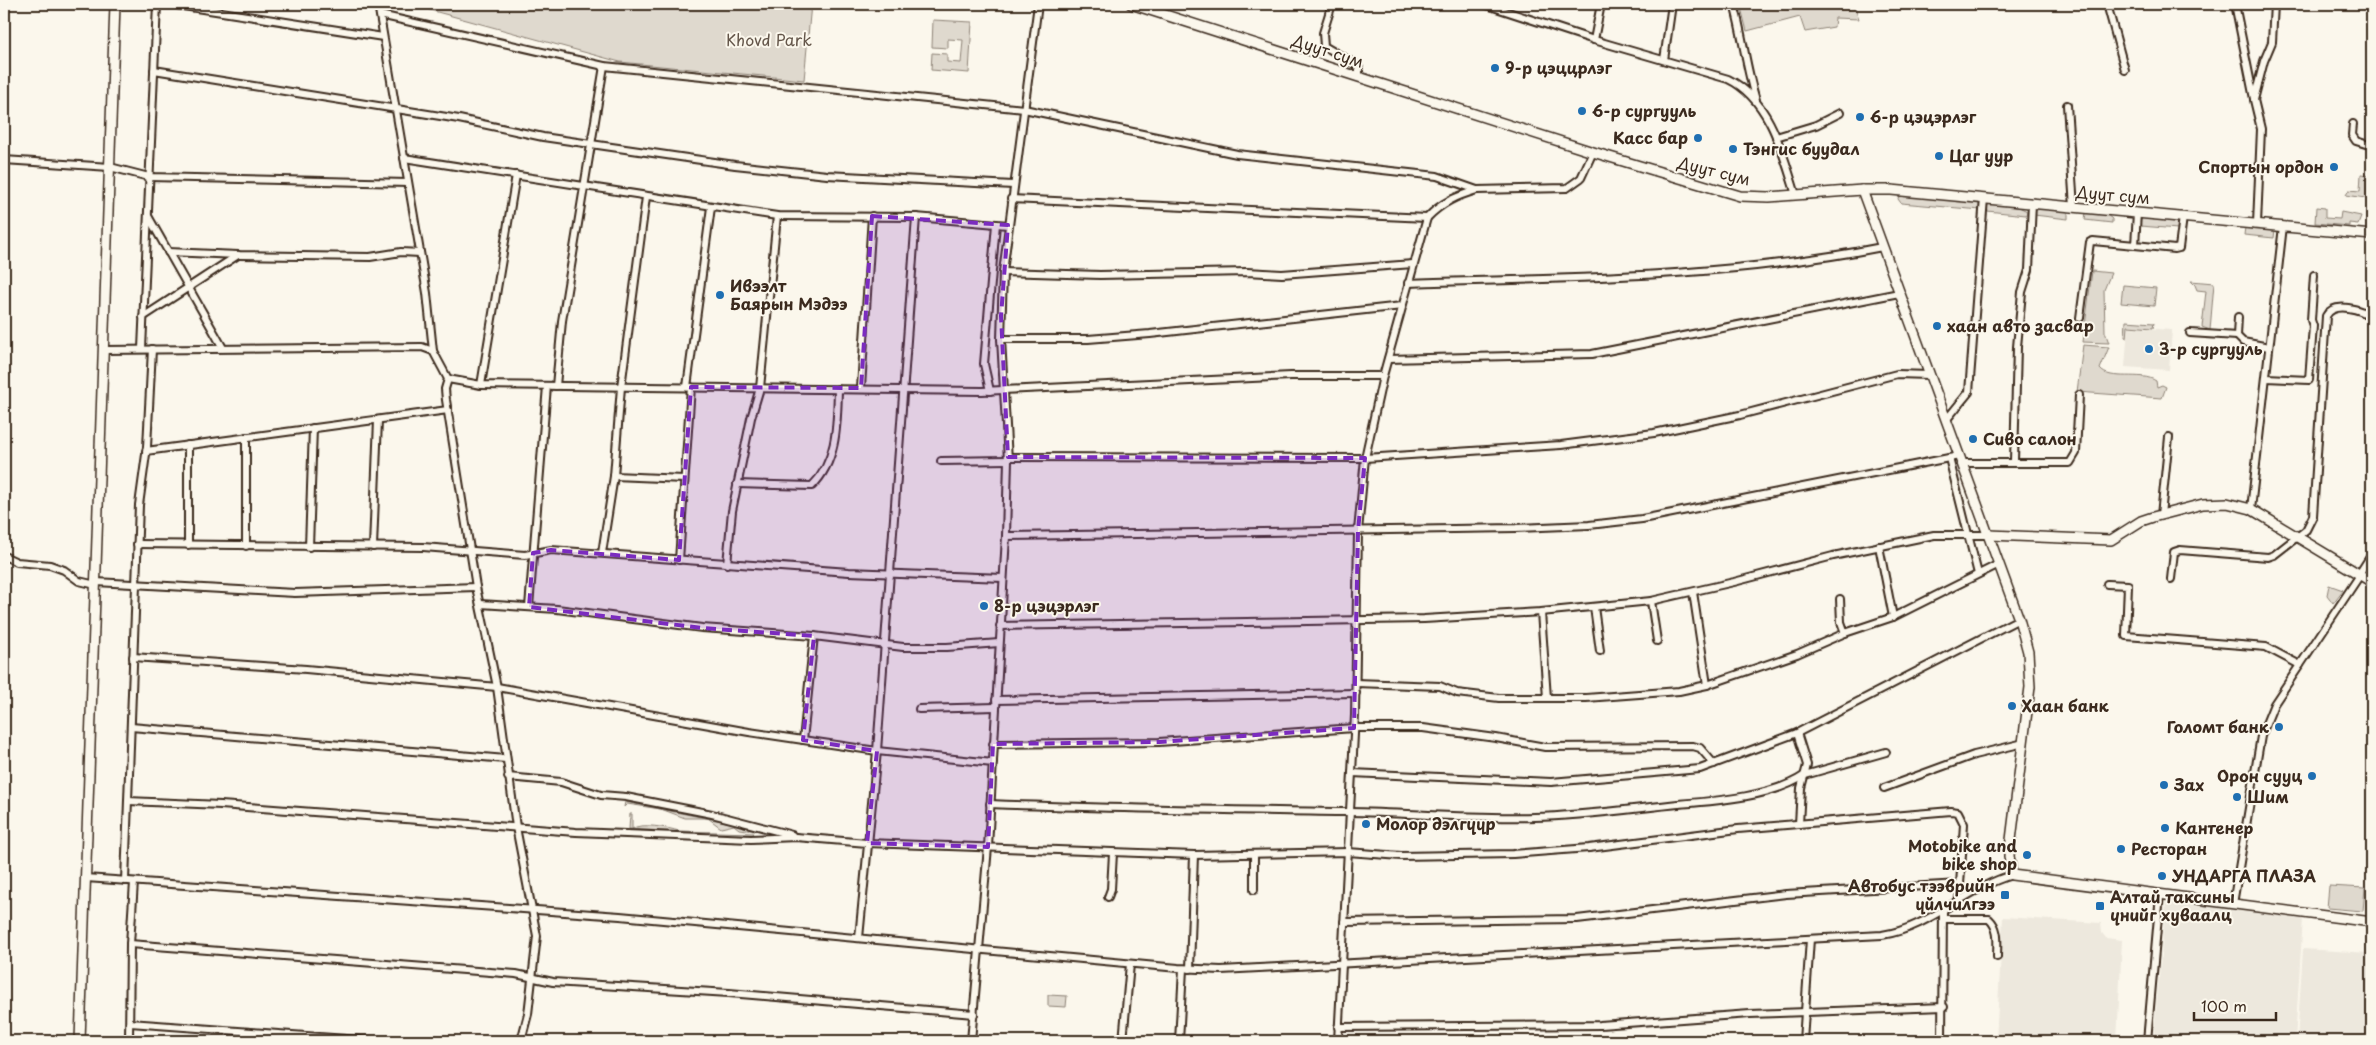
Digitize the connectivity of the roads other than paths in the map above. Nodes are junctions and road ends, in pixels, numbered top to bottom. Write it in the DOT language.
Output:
graph roads {
  1 [pos="115,4"];
  2 [pos="157,4"];
  3 [pos="170,4"];
  4 [pos="378,4"];
  5 [pos="1038,4"];
  6 [pos="1131,4"];
  7 [pos="1332,4"];
  8 [pos="1484,4"];
  9 [pos="1601,4"];
  10 [pos="1672,4"];
  11 [pos="1734,4"];
  12 [pos="2107,4"];
  13 [pos="2234,4"];
  14 [pos="2274,4"];
  15 [pos="380,16"];
  16 [pos="383,37"];
  17 [pos="1594,40"];
  18 [pos="1664,60"];
  19 [pos="604,66"];
  20 [pos="154,70"];
  21 [pos="2125,70"];
  22 [pos="1359,77"];
  23 [pos="2254,100"];
  24 [pos="1756,101"];
  25 [pos="2067,105"];
  26 [pos="395,108"];
  27 [pos="1024,109"];
  28 [pos="1840,113"];
  29 [pos="2353,124"];
  30 [pos="1776,137"];
  31 [pos="590,143"];
  32 [pos="2372,146"];
  33 [pos="1592,152"];
  34 [pos="404,158"];
  35 [pos="4,160"];
  36 [pos="110,166"];
  37 [pos="516,175"];
  38 [pos="149,177"];
  39 [pos="408,183"];
  40 [pos="1013,185"];
  41 [pos="584,187"];
  42 [pos="1477,190"];
  43 [pos="1862,190"];
  44 [pos="1796,195"];
  45 [pos="646,197"];
  46 [pos="1984,198"];
  47 [pos="1011,199"];
  48 [pos="2032,203"];
  49 [pos="710,206"];
  50 [pos="2074,207"];
  51 [pos="2138,213"];
  52 [pos="147,215"];
  53 [pos="777,216"];
  54 [pos="872,216"];
  55 [pos="916,217"];
  56 [pos="2184,217"];
  57 [pos="1427,218"];
  58 [pos="996,224"];
  59 [pos="2257,224"];
  60 [pos="1008,225"];
  61 [pos="2283,226"];
  62 [pos="2372,235"];
  63 [pos="2135,245"];
  64 [pos="1882,247"];
  65 [pos="168,252"];
  66 [pos="420,253"];
  67 [pos="238,255"];
  68 [pos="1413,264"];
  69 [pos="1003,272"];
  70 [pos="2314,275"];
  71 [pos="1408,283"];
  72 [pos="188,288"];
  73 [pos="1899,292"];
  74 [pos="1402,306"];
  75 [pos="143,317"];
  76 [pos="2238,317"];
  77 [pos="2080,318"];
  78 [pos="2372,318"];
  79 [pos="2190,333"];
  80 [pos="2237,336"];
  81 [pos="1001,339"];
  82 [pos="2269,347"];
  83 [pos="223,348"];
  84 [pos="142,349"];
  85 [pos="152,349"];
  86 [pos="104,350"];
  87 [pos="433,351"];
  88 [pos="1388,359"];
  89 [pos="1929,375"];
  90 [pos="1383,376"];
  91 [pos="2266,378"];
  92 [pos="448,379"];
  93 [pos="481,386"];
  94 [pos="547,386"];
  95 [pos="556,386"];
  96 [pos="621,387"];
  97 [pos="689,387"];
  98 [pos="760,388"];
  99 [pos="861,388"];
  100 [pos="838,389"];
  101 [pos="902,390"];
  102 [pos="1004,390"];
  103 [pos="990,391"];
  104 [pos="2079,395"];
  105 [pos="448,410"];
  106 [pos="1947,419"];
  107 [pos="378,420"];
  108 [pos="313,428"];
  109 [pos="246,437"];
  110 [pos="2169,437"];
  111 [pos="188,445"];
  112 [pos="146,450"];
  113 [pos="1008,458"];
  114 [pos="1365,458"];
  115 [pos="1949,458"];
  116 [pos="1960,459"];
  117 [pos="942,460"];
  118 [pos="2014,461"];
  119 [pos="614,476"];
  120 [pos="684,479"];
  121 [pos="737,484"];
  122 [pos="2251,509"];
  123 [pos="2161,515"];
  124 [pos="1358,531"];
  125 [pos="1989,535"];
  126 [pos="1006,536"];
  127 [pos="1969,537"];
  128 [pos="2297,537"];
  129 [pos="137,544"];
  130 [pos="188,545"];
  131 [pos="246,546"];
  132 [pos="1879,546"];
  133 [pos="309,547"];
  134 [pos="373,547"];
  135 [pos="470,550"];
  136 [pos="533,553"];
  137 [pos="602,553"];
  138 [pos="2372,554"];
  139 [pos="4,556"];
  140 [pos="679,560"];
  141 [pos="727,564"];
  142 [pos="2000,564"];
  143 [pos="888,574"];
  144 [pos="1978,574"];
  145 [pos="2360,574"];
  146 [pos="1003,578"];
  147 [pos="2171,579"];
  148 [pos="2372,582"];
  149 [pos="96,583"];
  150 [pos="136,583"];
  151 [pos="2107,584"];
  152 [pos="476,587"];
  153 [pos="1693,592"];
  154 [pos="1840,599"];
  155 [pos="1651,601"];
  156 [pos="480,604"];
  157 [pos="529,607"];
  158 [pos="1594,607"];
  159 [pos="1541,612"];
  160 [pos="1893,617"];
  161 [pos="1358,620"];
  162 [pos="2019,620"];
  163 [pos="1000,626"];
  164 [pos="1845,633"];
  165 [pos="814,636"];
  166 [pos="1657,641"];
  167 [pos="999,643"];
  168 [pos="883,644"];
  169 [pos="1600,652"];
  170 [pos="133,657"];
  171 [pos="2300,666"];
  172 [pos="1356,683"];
  173 [pos="1708,685"];
  174 [pos="497,686"];
  175 [pos="1356,693"];
  176 [pos="1547,698"];
  177 [pos="996,703"];
  178 [pos="919,709"];
  179 [pos="131,727"];
  180 [pos="1354,728"];
  181 [pos="1797,733"];
  182 [pos="803,740"];
  183 [pos="2024,743"];
  184 [pos="994,744"];
  185 [pos="877,752"];
  186 [pos="1886,752"];
  187 [pos="506,759"];
  188 [pos="993,763"];
  189 [pos="1714,764"];
  190 [pos="1352,773"];
  191 [pos="1805,775"];
  192 [pos="508,777"];
  193 [pos="1884,788"];
  194 [pos="128,801"];
  195 [pos="990,804"];
  196 [pos="1350,812"];
  197 [pos="1799,824"];
  198 [pos="516,827"];
  199 [pos="796,836"];
  200 [pos="867,843"];
  201 [pos="988,847"];
  202 [pos="1348,852"];
  203 [pos="1113,853"];
  204 [pos="1254,854"];
  205 [pos="1194,855"];
  206 [pos="2012,875"];
  207 [pos="86,878"];
  208 [pos="125,881"];
  209 [pos="134,882"];
  210 [pos="1960,884"];
  211 [pos="1254,890"];
  212 [pos="2160,894"];
  213 [pos="1108,897"];
  214 [pos="1959,900"];
  215 [pos="2233,904"];
  216 [pos="533,910"];
  217 [pos="1943,910"];
  218 [pos="1943,919"];
  219 [pos="1344,922"];
  220 [pos="2372,922"];
  221 [pos="859,938"];
  222 [pos="1810,939"];
  223 [pos="130,944"];
  224 [pos="981,949"];
  225 [pos="1997,957"];
  226 [pos="1130,964"];
  227 [pos="1341,964"];
  228 [pos="1187,969"];
  229 [pos="533,978"];
  230 [pos="1944,1007"];
  231 [pos="1805,1011"];
  232 [pos="974,1014"];
  233 [pos="130,1023"];
  234 [pos="1338,1027"];
  235 [pos="80,1041"];
  236 [pos="129,1041"];
  237 [pos="374,1041"];
  238 [pos="521,1041"];
  239 [pos="971,1041"];
  240 [pos="1123,1041"];
  241 [pos="1179,1041"];
  242 [pos="1338,1041"];
  243 [pos="1803,1041"];
  244 [pos="1942,1041"];
  245 [pos="2147,1041"];
  1 -- 36 [label="main road"];
  2 -- 20 [label="street"];
  3 -- 16 [label="street"];
  4 -- 15 [label="street"];
  5 -- 27 [label="street"];
  6 -- 22 [label="main road, Дуут сум"];
  7 -- 22 [label="street"];
  8 -- 17 [label="street"];
  9 -- 17 [label="street"];
  10 -- 18 [label="street"];
  11 -- 24 [label="street"];
  12 -- 21 [label="street"];
  13 -- 23 [label="street"];
  14 -- 23 [label="street"];
  15 -- 16 [label="street"];
  15 -- 19 [label="street"];
  16 -- 26 [label="street"];
  17 -- 18 [label="street"];
  18 -- 24 [label="street"];
  19 -- 27 [label="street"];
  19 -- 31 [label="street"];
  20 -- 26 [label="street"];
  20 -- 38 [label="street"];
  22 -- 33 [label="main road, Дуут сум"];
  23 -- 59 [label="street"];
  24 -- 30 [label="street"];
  25 -- 50 [label="street"];
  26 -- 31 [label="street"];
  26 -- 34 [label="street"];
  27 -- 40 [label="street"];
  27 -- 42 [label="street"];
  28 -- 30 [label="street"];
  29 -- 32 [label="street"];
  30 -- 44 [label="street"];
  31 -- 40 [label="street"];
  31 -- 41 [label="street"];
  33 -- 42 [label="street"];
  33 -- 44 [label="main road, Дуут сум"];
  34 -- 37 [label="street"];
  34 -- 39 [label="street"];
  35 -- 36 [label="street"];
  36 -- 38 [label="street"];
  36 -- 86 [label="main road"];
  37 -- 41 [label="street"];
  37 -- 93 [label="street"];
  38 -- 39 [label="street"];
  38 -- 52 [label="street"];
  39 -- 66 [label="street"];
  40 -- 47 [label="street"];
  41 -- 45 [label="street"];
  41 -- 95 [label="street"];
  42 -- 57 [label="street"];
  43 -- 44 [label="main road, Дуут сум"];
  43 -- 46 [label="main road, Дуут сум"];
  43 -- 64 [label="main road"];
  45 -- 49 [label="street"];
  45 -- 96 [label="street"];
  46 -- 48 [label="main road, Дуут сум"];
  46 -- 106 [label="street"];
  47 -- 57 [label="street"];
  47 -- 60 [label="street"];
  48 -- 50 [label="main road, Дуут сум"];
  48 -- 118 [label="street"];
  49 -- 53 [label="street"];
  49 -- 97 [label="street"];
  50 -- 51 [label="main road, Дуут сум"];
  51 -- 56 [label="main road, Дуут сум"];
  51 -- 63 [label="street"];
  52 -- 65 [label="street"];
  52 -- 75 [label="street"];
  53 -- 54 [label="street"];
  53 -- 98 [label="street"];
  54 -- 55 [label="street"];
  54 -- 99 [label="street"];
  55 -- 58 [label="street"];
  55 -- 101 [label="street"];
  56 -- 59 [label="main road, Дуут сум"];
  56 -- 63 [label="street"];
  57 -- 68 [label="street"];
  58 -- 60 [label="street"];
  58 -- 103 [label="street"];
  59 -- 61 [label="main road, Дуут сум"];
  60 -- 69 [label="street"];
  61 -- 62 [label="main road, Дуут сум"];
  61 -- 82 [label="street"];
  63 -- 77 [label="street"];
  64 -- 71 [label="street"];
  64 -- 73 [label="main road"];
  65 -- 67 [label="street"];
  65 -- 72 [label="street"];
  66 -- 67 [label="street"];
  66 -- 87 [label="street"];
  67 -- 72 [label="street"];
  68 -- 69 [label="street"];
  68 -- 71 [label="street"];
  69 -- 81 [label="street"];
  70 -- 91 [label="street"];
  71 -- 74 [label="street"];
  72 -- 75 [label="street"];
  72 -- 83 [label="street"];
  73 -- 88 [label="street"];
  73 -- 89 [label="main road"];
  74 -- 81 [label="street"];
  74 -- 88 [label="street"];
  75 -- 84 [label="street"];
  76 -- 80 [label="street"];
  78 -- 128 [label="street"];
  79 -- 80 [label="street"];
  80 -- 82 [label="street"];
  81 -- 102 [label="street"];
  82 -- 91 [label="street"];
  83 -- 85 [label="street"];
  83 -- 87 [label="street"];
  84 -- 85 [label="street"];
  84 -- 86 [label="street"];
  85 -- 112 [label="street"];
  86 -- 149 [label="main road"];
  87 -- 92 [label="street"];
  88 -- 90 [label="street"];
  89 -- 106 [label="main road"];
  89 -- 114 [label="street"];
  90 -- 102 [label="street"];
  90 -- 114 [label="street"];
  91 -- 122 [label="street"];
  92 -- 93 [label="street"];
  92 -- 105 [label="street"];
  93 -- 94 [label="street"];
  94 -- 95 [label="street"];
  94 -- 136 [label="street"];
  95 -- 96 [label="street"];
  96 -- 97 [label="street"];
  96 -- 119 [label="street"];
  97 -- 98 [label="street"];
  97 -- 120 [label="street"];
  98 -- 100 [label="street"];
  98 -- 121 [label="street"];
  99 -- 100 [label="street"];
  99 -- 101 [label="street"];
  100 -- 121 [label="street"];
  101 -- 103 [label="street"];
  101 -- 143 [label="street"];
  102 -- 103 [label="street"];
  102 -- 113 [label="street"];
  104 -- 118 [label="street"];
  105 -- 107 [label="street"];
  105 -- 135 [label="street"];
  106 -- 116 [label="main road"];
  107 -- 108 [label="street"];
  107 -- 134 [label="street"];
  108 -- 109 [label="street"];
  108 -- 133 [label="street"];
  109 -- 111 [label="street"];
  109 -- 131 [label="street"];
  110 -- 123 [label="street"];
  111 -- 112 [label="street"];
  111 -- 130 [label="street"];
  112 -- 129 [label="street"];
  113 -- 114 [label="street"];
  113 -- 117 [label="street"];
  113 -- 126 [label="street"];
  114 -- 124 [label="street"];
  115 -- 116 [label="street"];
  115 -- 124 [label="street"];
  115 -- 127 [label="street"];
  116 -- 118 [label="street"];
  116 -- 125 [label="main road"];
  119 -- 120 [label="street"];
  119 -- 137 [label="street"];
  120 -- 140 [label="street"];
  121 -- 141 [label="street"];
  122 -- 123 [label="main road"];
  122 -- 128 [label="main road"];
  123 -- 125 [label="main road"];
  124 -- 126 [label="street"];
  124 -- 161 [label="street"];
  125 -- 127 [label="street"];
  125 -- 142 [label="main road"];
  126 -- 146 [label="street"];
  127 -- 132 [label="street"];
  127 -- 144 [label="street"];
  128 -- 145 [label="main road"];
  128 -- 147 [label="street"];
  129 -- 130 [label="street"];
  129 -- 150 [label="street"];
  130 -- 131 [label="street"];
  131 -- 133 [label="street"];
  132 -- 153 [label="street"];
  132 -- 160 [label="street"];
  133 -- 134 [label="street"];
  134 -- 135 [label="street"];
  135 -- 136 [label="street"];
  135 -- 152 [label="street"];
  136 -- 137 [label="street"];
  136 -- 157 [label="street"];
  137 -- 140 [label="street"];
  138 -- 145 [label="street"];
  139 -- 149 [label="street"];
  140 -- 141 [label="street"];
  141 -- 143 [label="street"];
  142 -- 144 [label="street"];
  142 -- 162 [label="main road"];
  143 -- 146 [label="street"];
  143 -- 168 [label="street"];
  144 -- 160 [label="street"];
  145 -- 148 [label="main road"];
  145 -- 171 [label="street"];
  146 -- 163 [label="street"];
  149 -- 150 [label="street"];
  149 -- 207 [label="main road"];
  150 -- 152 [label="street"];
  150 -- 170 [label="street"];
  151 -- 171 [label="street"];
  152 -- 156 [label="street"];
  153 -- 155 [label="street"];
  153 -- 173 [label="street"];
  154 -- 164 [label="street"];
  155 -- 158 [label="street"];
  155 -- 166 [label="street"];
  156 -- 157 [label="street"];
  156 -- 174 [label="street"];
  157 -- 165 [label="street"];
  158 -- 159 [label="street"];
  158 -- 169 [label="street"];
  159 -- 161 [label="street"];
  159 -- 176 [label="street"];
  160 -- 164 [label="street"];
  161 -- 163 [label="street"];
  161 -- 172 [label="street"];
  162 -- 181 [label="street"];
  162 -- 183 [label="main road"];
  163 -- 167 [label="street"];
  164 -- 173 [label="street"];
  165 -- 168 [label="street"];
  165 -- 182 [label="street"];
  167 -- 168 [label="street"];
  167 -- 177 [label="street"];
  168 -- 185 [label="street"];
  170 -- 174 [label="street"];
  170 -- 179 [label="street"];
  171 -- 215 [label="street"];
  172 -- 175 [label="street"];
  172 -- 176 [label="street"];
  173 -- 176 [label="street"];
  174 -- 182 [label="street"];
  174 -- 187 [label="street"];
  175 -- 177 [label="street"];
  175 -- 180 [label="street"];
  177 -- 178 [label="street"];
  177 -- 184 [label="street"];
  179 -- 187 [label="street"];
  179 -- 194 [label="street"];
  180 -- 184 [label="street"];
  180 -- 189 [label="street"];
  180 -- 190 [label="street"];
  181 -- 189 [label="street"];
  181 -- 191 [label="street"];
  182 -- 185 [label="street"];
  183 -- 193 [label="street"];
  183 -- 206 [label="main road"];
  184 -- 188 [label="street"];
  185 -- 188 [label="street"];
  185 -- 200 [label="street"];
  186 -- 191 [label="street"];
  187 -- 192 [label="street"];
  188 -- 195 [label="street"];
  189 -- 190 [label="street"];
  190 -- 196 [label="street"];
  191 -- 196 [label="street"];
  191 -- 197 [label="street"];
  192 -- 198 [label="street"];
  192 -- 199 [label="street"];
  194 -- 198 [label="street"];
  194 -- 208 [label="street"];
  195 -- 196 [label="street"];
  195 -- 201 [label="street"];
  196 -- 202 [label="street"];
  197 -- 202 [label="street"];
  197 -- 210 [label="street"];
  198 -- 199 [label="street"];
  198 -- 216 [label="street"];
  199 -- 200 [label="street"];
  200 -- 201 [label="street"];
  200 -- 221 [label="street"];
  201 -- 203 [label="street"];
  201 -- 224 [label="street"];
  202 -- 204 [label="street"];
  202 -- 219 [label="street"];
  203 -- 205 [label="street"];
  203 -- 213 [label="street"];
  204 -- 205 [label="street"];
  204 -- 211 [label="street"];
  205 -- 228 [label="street"];
  206 -- 212 [label="main road"];
  206 -- 214 [label="street"];
  207 -- 208 [label="street"];
  207 -- 235 [label="main road"];
  208 -- 209 [label="street"];
  209 -- 216 [label="street"];
  209 -- 223 [label="street"];
  210 -- 214 [label="street"];
  210 -- 219 [label="street"];
  212 -- 215 [label="main road"];
  212 -- 245 [label="street"];
  214 -- 217 [label="street"];
  215 -- 220 [label="main road"];
  216 -- 221 [label="street"];
  216 -- 229 [label="street"];
  217 -- 218 [label="street"];
  217 -- 222 [label="street"];
  218 -- 225 [label="street"];
  218 -- 230 [label="street"];
  219 -- 227 [label="street"];
  221 -- 224 [label="street"];
  222 -- 227 [label="street"];
  222 -- 231 [label="street"];
  223 -- 229 [label="street"];
  223 -- 233 [label="street"];
  224 -- 226 [label="street"];
  224 -- 232 [label="street"];
  226 -- 228 [label="street"];
  226 -- 240 [label="street"];
  227 -- 228 [label="street"];
  227 -- 234 [label="street"];
  228 -- 241 [label="street"];
  229 -- 232 [label="street"];
  229 -- 238 [label="street"];
  230 -- 231 [label="street"];
  230 -- 244 [label="street"];
  231 -- 234 [label="street"];
  231 -- 243 [label="street"];
  232 -- 239 [label="street"];
  233 -- 236 [label="street"];
  233 -- 237 [label="street"];
  234 -- 242 [label="street"];
}
